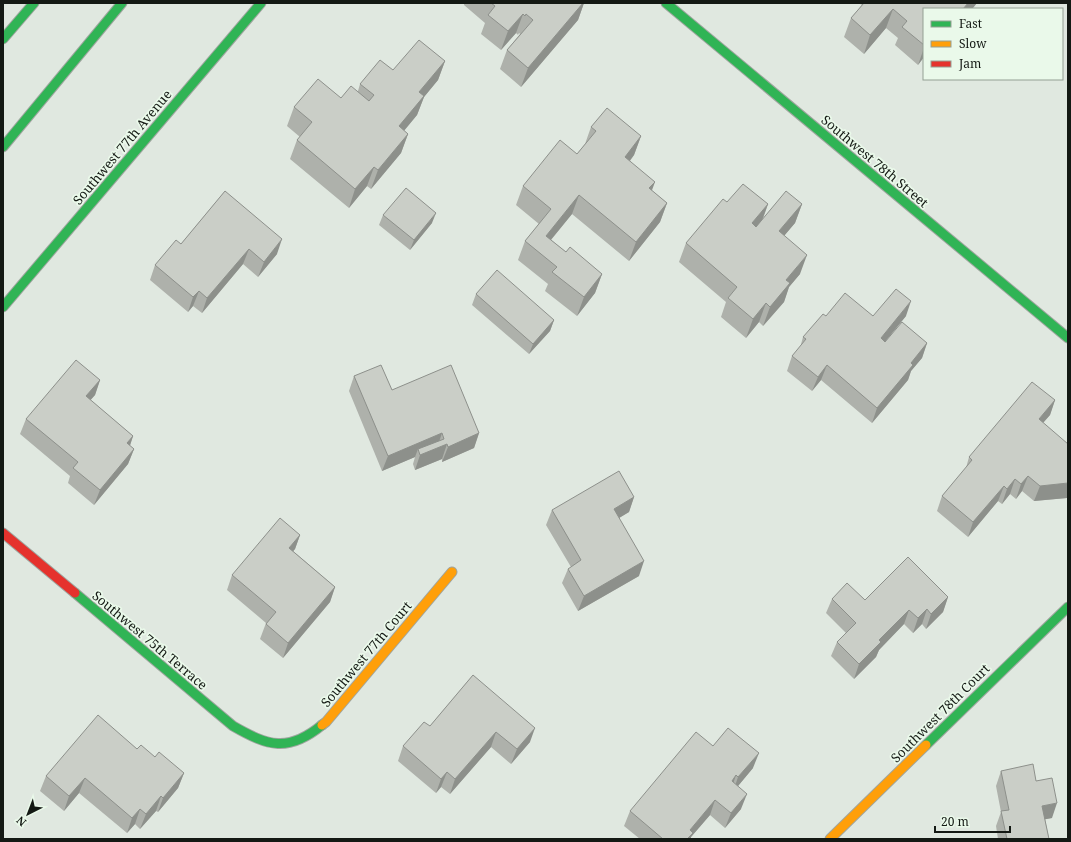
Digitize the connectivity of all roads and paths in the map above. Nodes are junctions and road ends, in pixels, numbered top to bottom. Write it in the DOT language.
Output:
graph roads {
  1 [pos="34,3"];
  2 [pos="122,3"];
  3 [pos="261,3"];
  4 [pos="666,3"];
  5 [pos="3,39"];
  6 [pos="3,147"];
  7 [pos="3,307"];
  8 [pos="1068,338"];
  9 [pos="3,533"];
  10 [pos="452,572"];
  11 [pos="1068,607"];
  12 [pos="291,743"];
  13 [pos="830,839"];
  1 -- 5 [label="main road"];
  2 -- 6 [label="main road"];
  3 -- 7 [label="main road, Southwest 77th Avenue"];
  4 -- 8 [label="main road, Southwest 78th Street"];
  9 -- 12 [label="main road, Southwest 75th Terrace"];
  10 -- 12 [label="main road, Southwest 77th Court"];
  11 -- 13 [label="main road, Southwest 78th Court"];
}
